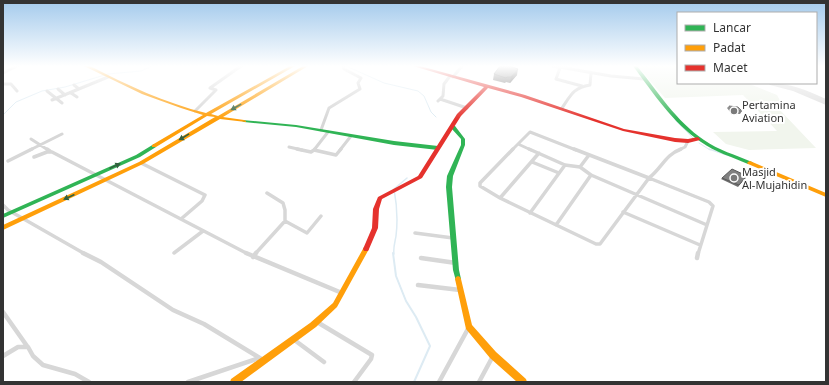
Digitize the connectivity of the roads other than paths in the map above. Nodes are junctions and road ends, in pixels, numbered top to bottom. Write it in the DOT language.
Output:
graph roads {
  1 [pos="3,84"];
  2 [pos="89,84"];
  3 [pos="121,84"];
  4 [pos="216,84"];
  5 [pos="261,84"];
  6 [pos="275,84"];
  7 [pos="358,84"];
  8 [pos="444,84"];
  9 [pos="479,84"];
  10 [pos="574,84"];
  11 [pos="590,84"];
  12 [pos="648,84"];
  13 [pos="74,85"];
  14 [pos="487,86"];
  15 [pos="582,86"];
  16 [pos="58,89"];
  17 [pos="79,89"];
  18 [pos="17,91"];
  19 [pos="47,91"];
  20 [pos="71,92"];
  21 [pos="65,95"];
  22 [pos="77,97"];
  23 [pos="56,98"];
  24 [pos="52,100"];
  25 [pos="62,103"];
  26 [pos="467,108"];
  27 [pos="562,108"];
  28 [pos="195,111"];
  29 [pos="207,114"];
  30 [pos="218,117"];
  31 [pos="453,127"];
  32 [pos="321,130"];
  33 [pos="328,132"];
  34 [pos="62,134"];
  35 [pos="351,136"];
  36 [pos="31,139"];
  37 [pos="697,140"];
  38 [pos="688,141"];
  39 [pos="518,144"];
  40 [pos="40,145"];
  41 [pos="289,147"];
  42 [pos="438,148"];
  43 [pos="314,150"];
  44 [pos="50,151"];
  45 [pos="539,153"];
  46 [pos="589,155"];
  47 [pos="34,157"];
  48 [pos="8,161"];
  49 [pos="532,162"];
  50 [pos="141,163"];
  51 [pos="565,164"];
  52 [pos="580,167"];
  53 [pos="559,173"];
  54 [pos="95,174"];
  55 [pos="591,175"];
  56 [pos="650,178"];
  57 [pos="105,179"];
  58 [pos="266,193"];
  59 [pos="636,194"];
  60 [pos="826,195"];
  61 [pos="500,198"];
  62 [pos="3,205"];
  63 [pos="12,212"];
  64 [pos="623,212"];
  65 [pos="530,213"];
  66 [pos="3,216"];
  67 [pos="321,216"];
  68 [pos="23,219"];
  69 [pos="181,219"];
  70 [pos="285,221"];
  71 [pos="556,225"];
  72 [pos="707,225"];
  73 [pos="3,228"];
  74 [pos="203,231"];
  75 [pos="415,234"];
  76 [pos="453,238"];
  77 [pos="700,245"];
  78 [pos="174,253"];
  79 [pos="253,257"];
  80 [pos="421,258"];
  81 [pos="696,258"];
  82 [pos="456,263"];
  83 [pos="418,285"];
  84 [pos="460,290"];
  85 [pos="342,293"];
  86 [pos="3,312"];
  87 [pos="317,322"];
  88 [pos="469,327"];
  89 [pos="293,339"];
  90 [pos="28,347"];
  91 [pos="493,355"];
  92 [pos="3,356"];
  93 [pos="261,359"];
  94 [pos="324,362"];
  95 [pos="89,382"];
  96 [pos="188,382"];
  97 [pos="234,382"];
  98 [pos="354,382"];
  99 [pos="439,382"];
  100 [pos="479,382"];
  101 [pos="524,382"];
  1 -- 18 [label="street"];
  2 -- 17 [label="street"];
  3 -- 28 [label="main road"];
  4 -- 28 [label="street"];
  5 -- 29 [label="main road"];
  6 -- 30 [label="main road, one-way"];
  7 -- 32 [label="street"];
  8 -- 26 [label="street"];
  9 -- 14 [label="main road"];
  10 -- 15 [label="street"];
  11 -- 15 [label="street"];
  12 -- 37 [label="main road"];
  13 -- 17 [label="street"];
  14 -- 26 [label="main road"];
  14 -- 27 [label="main road"];
  15 -- 27 [label="street"];
  16 -- 21 [label="street"];
  17 -- 20 [label="street"];
  19 -- 23 [label="street"];
  20 -- 21 [label="street"];
  20 -- 22 [label="street"];
  21 -- 23 [label="street"];
  23 -- 24 [label="street"];
  23 -- 25 [label="street"];
  26 -- 31 [label="main road"];
  27 -- 38 [label="main road"];
  28 -- 29 [label="main road"];
  29 -- 30 [label="main road"];
  54 -- 29 [label="main road, one-way"];
  30 -- 32 [label="main road"];
  30 -- 50 [label="main road, one-way"];
  31 -- 42 [label="main road"];
  31 -- 76 [label="main road"];
  32 -- 33 [label="main road"];
  33 -- 35 [label="main road"];
  33 -- 43 [label="street"];
  34 -- 40 [label="street"];
  35 -- 42 [label="main road"];
  35 -- 43 [label="street"];
  36 -- 40 [label="street"];
  37 -- 38 [label="main road"];
  37 -- 60 [label="main road"];
  38 -- 56 [label="street"];
  39 -- 45 [label="street"];
  39 -- 46 [label="street"];
  39 -- 61 [label="street"];
  40 -- 44 [label="street"];
  40 -- 48 [label="street"];
  41 -- 43 [label="street"];
  42 -- 85 [label="main road"];
  44 -- 47 [label="street"];
  44 -- 54 [label="street"];
  45 -- 49 [label="street"];
  45 -- 51 [label="street"];
  46 -- 52 [label="street"];
  46 -- 56 [label="street"];
  49 -- 53 [label="street"];
  49 -- 61 [label="street"];
  50 -- 57 [label="main road"];
  50 -- 69 [label="street"];
  51 -- 52 [label="street"];
  51 -- 53 [label="street"];
  52 -- 55 [label="street"];
  53 -- 65 [label="street"];
  54 -- 57 [label="street"];
  54 -- 63 [label="main road"];
  55 -- 59 [label="street"];
  55 -- 71 [label="street"];
  56 -- 59 [label="street"];
  56 -- 72 [label="street"];
  57 -- 68 [label="main road, one-way"];
  57 -- 69 [label="street"];
  58 -- 70 [label="street"];
  59 -- 64 [label="street"];
  59 -- 72 [label="street"];
  61 -- 65 [label="street"];
  62 -- 63 [label="street"];
  63 -- 66 [label="main road"];
  63 -- 68 [label="street"];
  64 -- 71 [label="street"];
  64 -- 77 [label="street"];
  65 -- 71 [label="street"];
  67 -- 70 [label="street"];
  68 -- 73 [label="main road"];
  68 -- 93 [label="street"];
  69 -- 74 [label="street"];
  70 -- 79 [label="street"];
  72 -- 77 [label="street"];
  74 -- 78 [label="street"];
  74 -- 79 [label="street"];
  75 -- 76 [label="street"];
  76 -- 82 [label="main road"];
  77 -- 81 [label="street"];
  79 -- 85 [label="street"];
  80 -- 82 [label="street"];
  82 -- 84 [label="main road"];
  83 -- 84 [label="street"];
  84 -- 88 [label="main road"];
  85 -- 87 [label="main road"];
  86 -- 90 [label="street"];
  87 -- 89 [label="main road"];
  87 -- 98 [label="street"];
  88 -- 91 [label="main road"];
  88 -- 99 [label="street"];
  89 -- 93 [label="main road"];
  89 -- 94 [label="street"];
  90 -- 92 [label="street"];
  90 -- 95 [label="street"];
  91 -- 100 [label="street"];
  91 -- 101 [label="main road"];
  93 -- 96 [label="street"];
  93 -- 97 [label="main road"];
}
